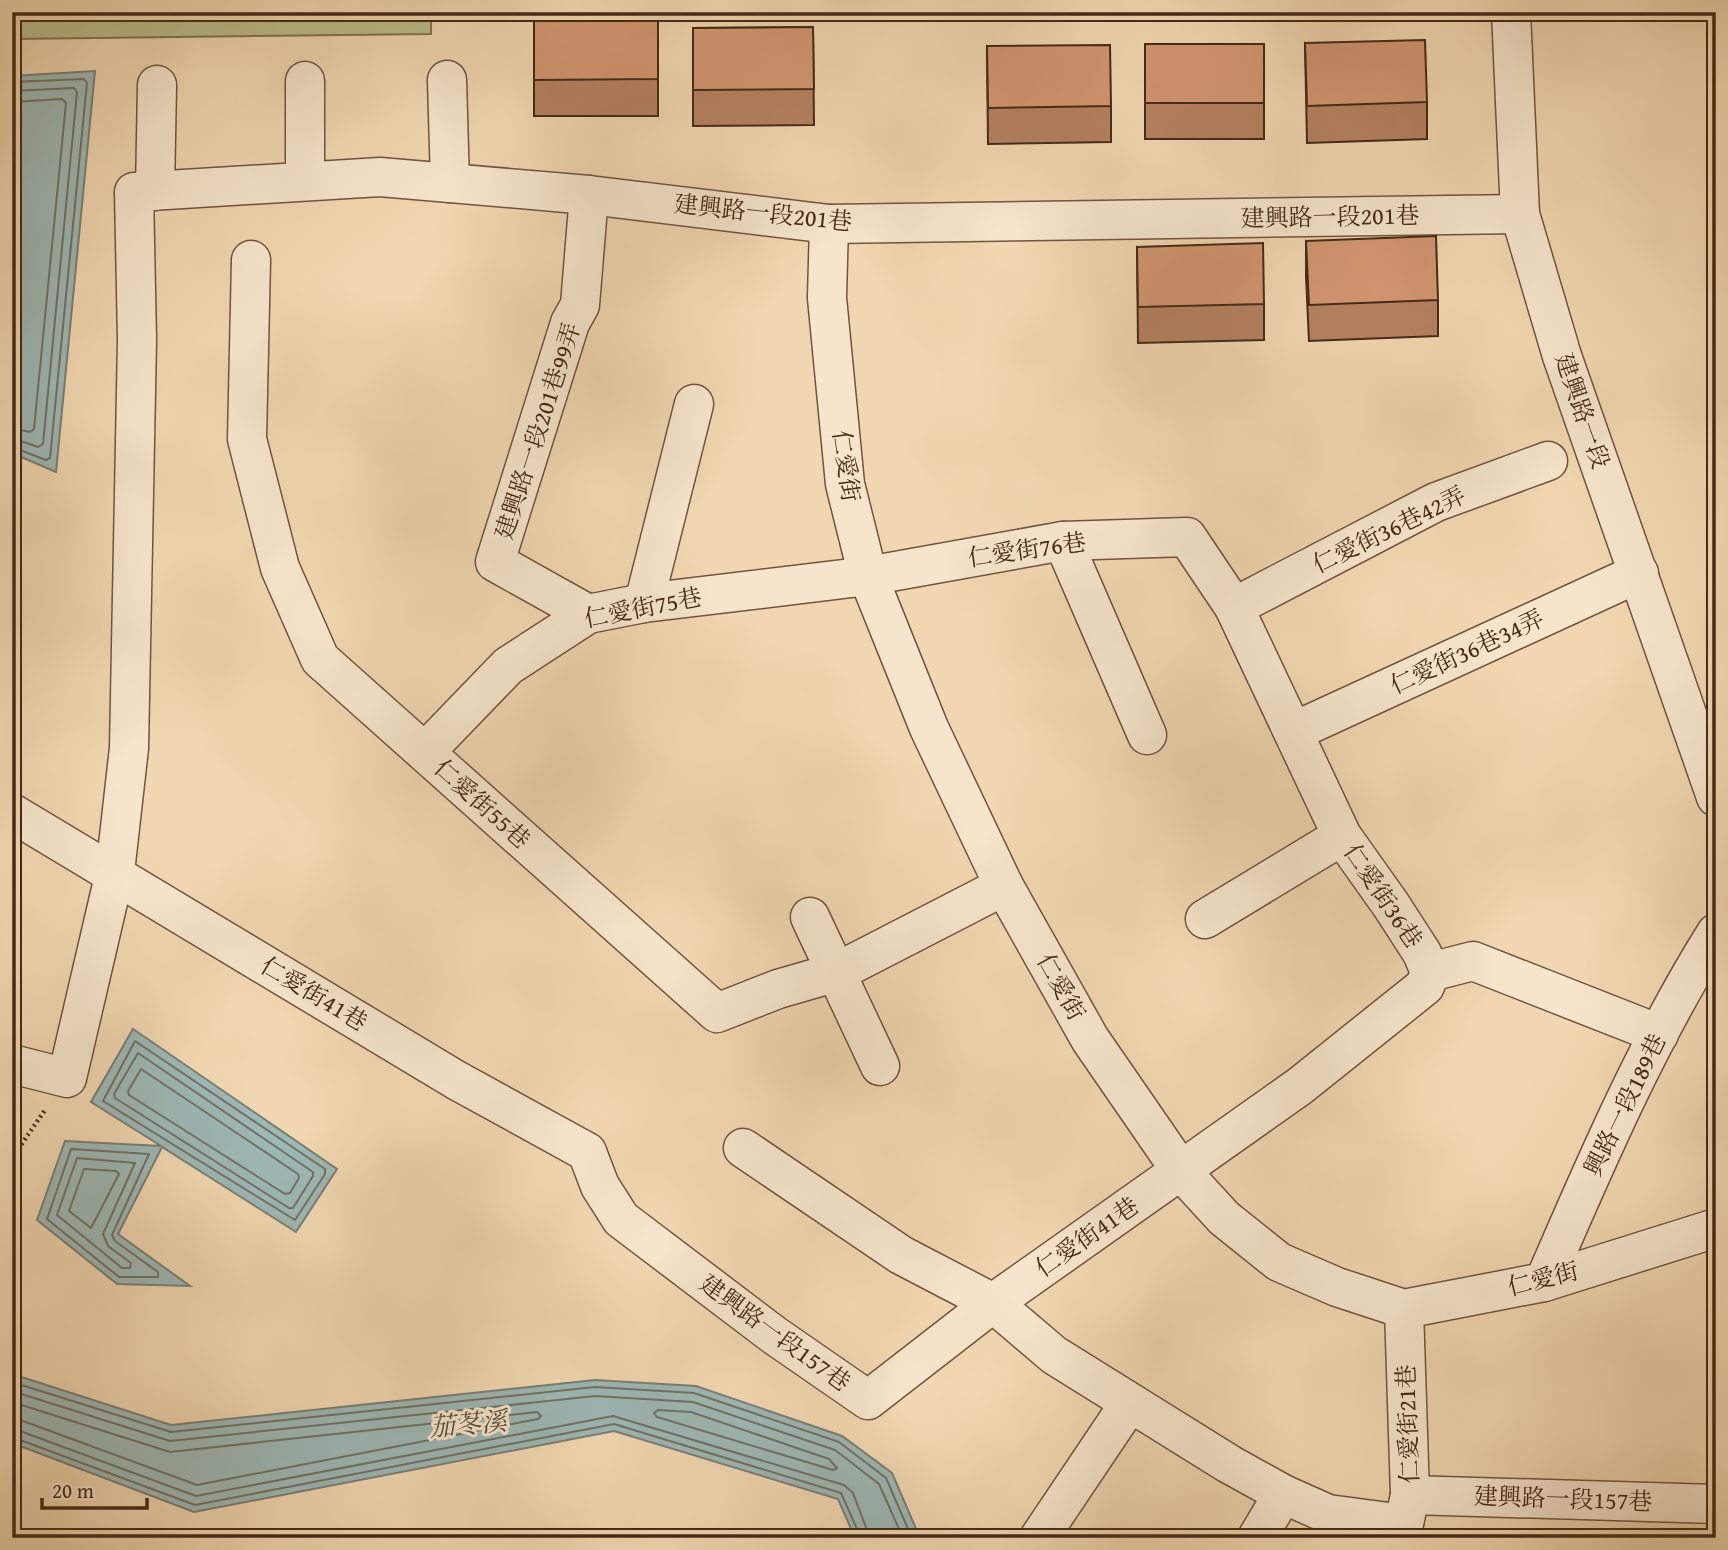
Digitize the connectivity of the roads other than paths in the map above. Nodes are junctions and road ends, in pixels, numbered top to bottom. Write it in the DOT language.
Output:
graph roads {
  1 [pos="1511,12"];
  2 [pos="447,80"];
  3 [pos="305,81"];
  4 [pos="157,85"];
  5 [pos="305,181"];
  6 [pos="450,183"];
  7 [pos="145,191"];
  8 [pos="589,195"];
  9 [pos="1520,214"];
  10 [pos="829,224"];
  11 [pos="251,260"];
  12 [pos="694,404"];
  13 [pos="1548,461"];
  14 [pos="1187,537"];
  15 [pos="1063,541"];
  16 [pos="1639,573"];
  17 [pos="868,576"];
  18 [pos="644,603"];
  19 [pos="1234,607"];
  20 [pos="587,614"];
  21 [pos="1294,731"];
  22 [pos="1147,735"];
  23 [pos="425,752"];
  24 [pos="1716,797"];
  25 [pos="12,813"];
  26 [pos="1342,836"];
  27 [pos="115,872"];
  28 [pos="1004,886"];
  29 [pos="810,917"];
  30 [pos="1205,919"];
  31 [pos="1716,933"];
  32 [pos="837,971"];
  33 [pos="1430,972"];
  34 [pos="1659,1034"];
  35 [pos="12,1064"];
  36 [pos="880,1066"];
  37 [pos="743,1148"];
  38 [pos="1181,1171"];
  39 [pos="600,1185"];
  40 [pos="1716,1228"];
  41 [pos="1544,1282"];
  42 [pos="993,1303"];
  43 [pos="1404,1309"];
  44 [pos="1129,1404"];
  45 [pos="1283,1494"];
  46 [pos="1716,1504"];
  47 [pos="1406,1519"];
  48 [pos="1047,1535"];
  49 [pos="1256,1538"];
  1 -- 9 [label="street, 建興路一段"];
  2 -- 6 [label="street"];
  3 -- 5 [label="street"];
  4 -- 7 [label="street"];
  5 -- 6 [label="street, 建興路一段201巷"];
  5 -- 7 [label="street, 建興路一段201巷"];
  6 -- 8 [label="street, 建興路一段201巷"];
  7 -- 27 [label="street"];
  8 -- 10 [label="street, 建興路一段201巷"];
  8 -- 20 [label="street, 建興路一段201巷99弄"];
  9 -- 10 [label="street, 建興路一段201巷"];
  9 -- 16 [label="street, 建興路一段"];
  10 -- 17 [label="street, 仁愛街"];
  11 -- 23 [label="street, 仁愛街55巷"];
  12 -- 18 [label="street"];
  13 -- 19 [label="street, 仁愛街36巷42弄"];
  14 -- 15 [label="street, 仁愛街76巷"];
  14 -- 19 [label="street, 仁愛街36巷"];
  15 -- 17 [label="street, 仁愛街76巷"];
  15 -- 22 [label="street"];
  16 -- 21 [label="street, 仁愛街36巷34弄"];
  16 -- 24 [label="street, 建興路一段"];
  17 -- 18 [label="street, 仁愛街75巷"];
  17 -- 28 [label="street, 仁愛街"];
  18 -- 20 [label="street, 仁愛街75巷"];
  19 -- 21 [label="street, 仁愛街36巷"];
  20 -- 23 [label="street, 仁愛街75巷"];
  21 -- 26 [label="street, 仁愛街36巷"];
  23 -- 32 [label="street, 仁愛街55巷"];
  25 -- 27 [label="street, 仁愛街41巷"];
  26 -- 30 [label="street"];
  26 -- 33 [label="street, 仁愛街36巷"];
  27 -- 35 [label="street"];
  27 -- 39 [label="street, 仁愛街41巷"];
  28 -- 32 [label="street, 仁愛街55巷"];
  28 -- 38 [label="street, 仁愛街"];
  29 -- 32 [label="street"];
  31 -- 34 [label="street, 興路一段189巷"];
  32 -- 36 [label="street"];
  33 -- 34 [label="street"];
  33 -- 38 [label="street, 仁愛街36巷"];
  34 -- 41 [label="street, 興路一段189巷"];
  37 -- 42 [label="street, 建興路一段157巷"];
  38 -- 42 [label="street, 仁愛街41巷"];
  38 -- 43 [label="street, 仁愛街"];
  39 -- 42 [label="street, 建興路一段157巷"];
  40 -- 41 [label="street, 仁愛街"];
  41 -- 43 [label="street, 仁愛街"];
  42 -- 44 [label="street, 建興路一段157巷"];
  43 -- 47 [label="street, 仁愛街21巷"];
  44 -- 45 [label="street, 建興路一段157巷"];
  44 -- 48 [label="street"];
  45 -- 47 [label="street, 建興路一段157巷"];
  45 -- 49 [label="street"];
  46 -- 47 [label="street, 建興路一段157巷"];
}
